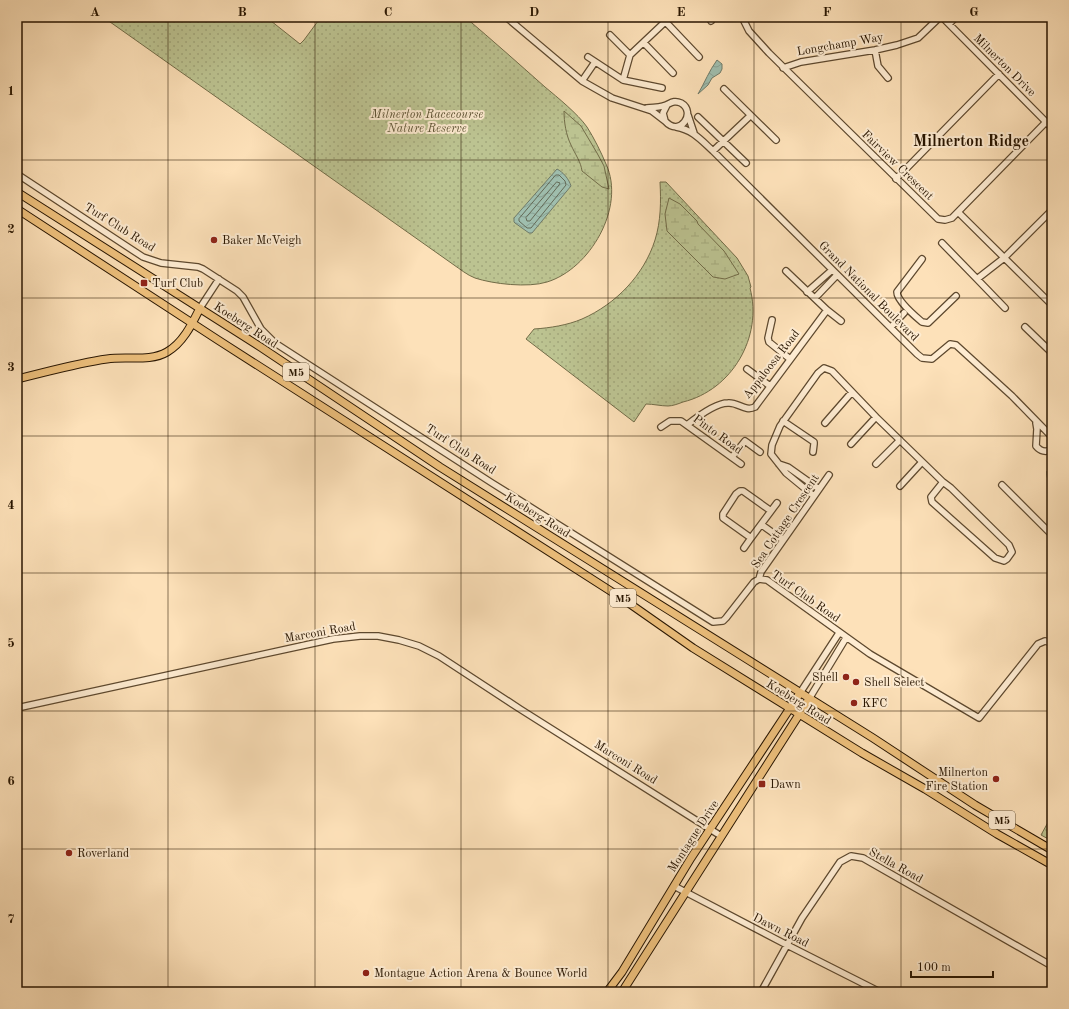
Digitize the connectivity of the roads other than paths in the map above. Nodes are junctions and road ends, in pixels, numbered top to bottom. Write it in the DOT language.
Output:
graph roads {
  1 [pos="506,17"];
  2 [pos="742,17"];
  3 [pos="941,17"];
  4 [pos="956,17"];
  5 [pos="663,19"];
  6 [pos="949,24"];
  7 [pos="610,35"];
  8 [pos="644,43"];
  9 [pos="875,50"];
  10 [pos="630,55"];
  11 [pos="588,57"];
  12 [pos="699,57"];
  13 [pos="597,63"];
  14 [pos="783,68"];
  15 [pos="673,73"];
  16 [pos="999,74"];
  17 [pos="888,78"];
  18 [pos="623,80"];
  19 [pos="583,82"];
  20 [pos="662,88"];
  21 [pos="724,89"];
  22 [pos="667,105"];
  23 [pos="644,108"];
  24 [pos="687,114"];
  25 [pos="750,116"];
  26 [pos="698,117"];
  27 [pos="665,121"];
  28 [pos="1046,122"];
  29 [pos="676,127"];
  30 [pos="1052,128"];
  31 [pos="694,134"];
  32 [pos="776,140"];
  33 [pos="723,142"];
  34 [pos="713,151"];
  35 [pos="746,163"];
  36 [pos="17,174"];
  37 [pos="896,179"];
  38 [pos="17,192"];
  39 [pos="17,209"];
  40 [pos="1052,210"];
  41 [pos="958,212"];
  42 [pos="942,243"];
  43 [pos="1004,258"];
  44 [pos="922,259"];
  45 [pos="832,270"];
  46 [pos="786,271"];
  47 [pos="837,276"];
  48 [pos="219,279"];
  49 [pos="977,279"];
  50 [pos="808,292"];
  51 [pos="956,296"];
  52 [pos="814,298"];
  53 [pos="1052,305"];
  54 [pos="200,308"];
  55 [pos="1006,308"];
  56 [pos="827,310"];
  57 [pos="904,313"];
  58 [pos="772,320"];
  59 [pos="842,321"];
  60 [pos="192,323"];
  61 [pos="891,327"];
  62 [pos="1025,327"];
  63 [pos="1052,353"];
  64 [pos="790,359"];
  65 [pos="747,368"];
  66 [pos="17,379"];
  67 [pos="770,386"];
  68 [pos="852,392"];
  69 [pos="876,417"];
  70 [pos="783,421"];
  71 [pos="1035,421"];
  72 [pos="825,423"];
  73 [pos="687,424"];
  74 [pos="661,427"];
  75 [pos="1052,437"];
  76 [pos="900,440"];
  77 [pos="851,444"];
  78 [pos="1052,449"];
  79 [pos="760,452"];
  80 [pos="812,452"];
  81 [pos="732,457"];
  82 [pos="922,462"];
  83 [pos="741,464"];
  84 [pos="779,464"];
  85 [pos="876,464"];
  86 [pos="829,475"];
  87 [pos="943,482"];
  88 [pos="1002,485"];
  89 [pos="900,486"];
  90 [pos="819,489"];
  91 [pos="814,496"];
  92 [pos="777,503"];
  93 [pos="771,511"];
  94 [pos="762,524"];
  95 [pos="1052,535"];
  96 [pos="751,538"];
  97 [pos="783,540"];
  98 [pos="744,548"];
  99 [pos="759,579"];
  100 [pos="839,633"];
  101 [pos="846,638"];
  102 [pos="1052,643"];
  103 [pos="800,693"];
  104 [pos="809,699"];
  105 [pos="17,708"];
  106 [pos="789,708"];
  107 [pos="799,714"];
  108 [pos="710,829"];
  109 [pos="721,836"];
  110 [pos="1052,850"];
  111 [pos="1052,865"];
  112 [pos="674,886"];
  113 [pos="686,893"];
  114 [pos="787,945"];
  115 [pos="1052,966"];
  116 [pos="607,992"];
  117 [pos="622,992"];
  118 [pos="761,992"];
  119 [pos="880,992"];
  1 -- 19 [label="street"];
  2 -- 14 [label="street, Fairview Crescent"];
  3 -- 6 [label="street, Milnerton Drive"];
  3 -- 9 [label="street, Longchamp Way"];
  4 -- 6 [label="street"];
  5 -- 8 [label="street"];
  5 -- 12 [label="street"];
  6 -- 16 [label="street, Milnerton Drive"];
  7 -- 10 [label="street"];
  8 -- 10 [label="street"];
  8 -- 15 [label="street"];
  9 -- 14 [label="street, Longchamp Way"];
  9 -- 17 [label="street"];
  10 -- 18 [label="street"];
  11 -- 13 [label="street"];
  13 -- 18 [label="street"];
  13 -- 19 [label="street"];
  14 -- 37 [label="street, Fairview Crescent"];
  16 -- 28 [label="street, Milnerton Drive"];
  16 -- 37 [label="street"];
  18 -- 20 [label="street"];
  19 -- 23 [label="street"];
  21 -- 25 [label="street"];
  22 -- 23 [label="street"];
  22 -- 24 [label="street"];
  22 -- 27 [label="street"];
  23 -- 27 [label="street"];
  24 -- 29 [label="street"];
  24 -- 31 [label="street, Grand National Boulevard"];
  25 -- 32 [label="street"];
  25 -- 33 [label="street"];
  26 -- 33 [label="street"];
  27 -- 29 [label="street"];
  28 -- 30 [label="street, Milnerton Drive"];
  28 -- 41 [label="street, Fairview Crescent"];
  29 -- 31 [label="street, Grand National Boulevard"];
  31 -- 34 [label="street, Grand National Boulevard"];
  33 -- 34 [label="street"];
  33 -- 35 [label="street"];
  34 -- 45 [label="street, Grand National Boulevard"];
  36 -- 48 [label="street, Turf Club Road"];
  37 -- 41 [label="street, Fairview Crescent"];
  38 -- 54 [label="main road, Koeberg Road / M5"];
  39 -- 60 [label="main road, Koeberg Road / M5"];
  40 -- 43 [label="street"];
  41 -- 43 [label="street"];
  42 -- 49 [label="street"];
  43 -- 49 [label="street"];
  43 -- 53 [label="street"];
  44 -- 51 [label="street"];
  45 -- 47 [label="street, Grand National Boulevard"];
  45 -- 50 [label="street"];
  46 -- 50 [label="street"];
  47 -- 52 [label="street"];
  47 -- 61 [label="street, Grand National Boulevard"];
  48 -- 54 [label="street"];
  48 -- 99 [label="street, Turf Club Road"];
  49 -- 55 [label="street"];
  50 -- 52 [label="street"];
  52 -- 56 [label="street"];
  54 -- 60 [label="main road"];
  54 -- 103 [label="main road, Koeberg Road / M5"];
  56 -- 59 [label="street"];
  56 -- 64 [label="street, Appaloosa Road"];
  57 -- 61 [label="street"];
  58 -- 64 [label="street"];
  60 -- 66 [label="main road"];
  60 -- 106 [label="main road, Koeberg Road / M5"];
  61 -- 71 [label="street, Grand National Boulevard"];
  62 -- 63 [label="street"];
  64 -- 67 [label="street, Appaloosa Road"];
  65 -- 67 [label="street"];
  67 -- 73 [label="street, Appaloosa Road"];
  68 -- 69 [label="street"];
  68 -- 70 [label="street"];
  68 -- 72 [label="street"];
  69 -- 76 [label="street"];
  69 -- 77 [label="street"];
  70 -- 80 [label="street"];
  70 -- 84 [label="street"];
  71 -- 75 [label="street, Grand National Boulevard"];
  71 -- 78 [label="street"];
  73 -- 74 [label="street, Pinto Road"];
  73 -- 81 [label="street, Pinto Road"];
  76 -- 82 [label="street"];
  76 -- 85 [label="street"];
  79 -- 81 [label="street"];
  81 -- 83 [label="street, Pinto Road"];
  82 -- 87 [label="street"];
  82 -- 89 [label="street"];
  84 -- 90 [label="street"];
  84 -- 91 [label="street"];
  86 -- 90 [label="street, Sea Cottage Crescent"];
  87 -- 87 [label="street"];
  88 -- 95 [label="street"];
  90 -- 91 [label="street, Sea Cottage Crescent"];
  91 -- 97 [label="street, Sea Cottage Crescent"];
  92 -- 93 [label="street"];
  93 -- 94 [label="street"];
  93 -- 96 [label="street"];
  94 -- 96 [label="street"];
  94 -- 97 [label="street"];
  96 -- 98 [label="street"];
  97 -- 99 [label="street, Sea Cottage Crescent"];
  99 -- 100 [label="street, Turf Club Road"];
  100 -- 101 [label="street, Turf Club Road"];
  100 -- 103 [label="street"];
  101 -- 102 [label="street, Turf Club Road"];
  101 -- 104 [label="street"];
  103 -- 104 [label="main road, Koeberg Road / M5"];
  103 -- 106 [label="main road, Montague Drive"];
  104 -- 107 [label="main road, Montague Drive"];
  104 -- 110 [label="main road, Koeberg Road / M5"];
  105 -- 108 [label="street, Marconi Road"];
  106 -- 107 [label="main road, Koeberg Road / M5"];
  106 -- 108 [label="main road, Montague Drive"];
  107 -- 109 [label="main road, Montague Drive"];
  107 -- 111 [label="main road, Koeberg Road / M5"];
  108 -- 109 [label="street, Marconi Road"];
  108 -- 112 [label="main road, Montague Drive"];
  109 -- 113 [label="main road, Montague Drive"];
  112 -- 113 [label="street, Dawn Road"];
  112 -- 116 [label="main road, Montague Drive"];
  113 -- 114 [label="street, Dawn Road"];
  113 -- 117 [label="main road, Montague Drive"];
  114 -- 115 [label="street, Stella Road"];
  114 -- 118 [label="street, Stella Road"];
  114 -- 119 [label="street, Dawn Road"];
}
